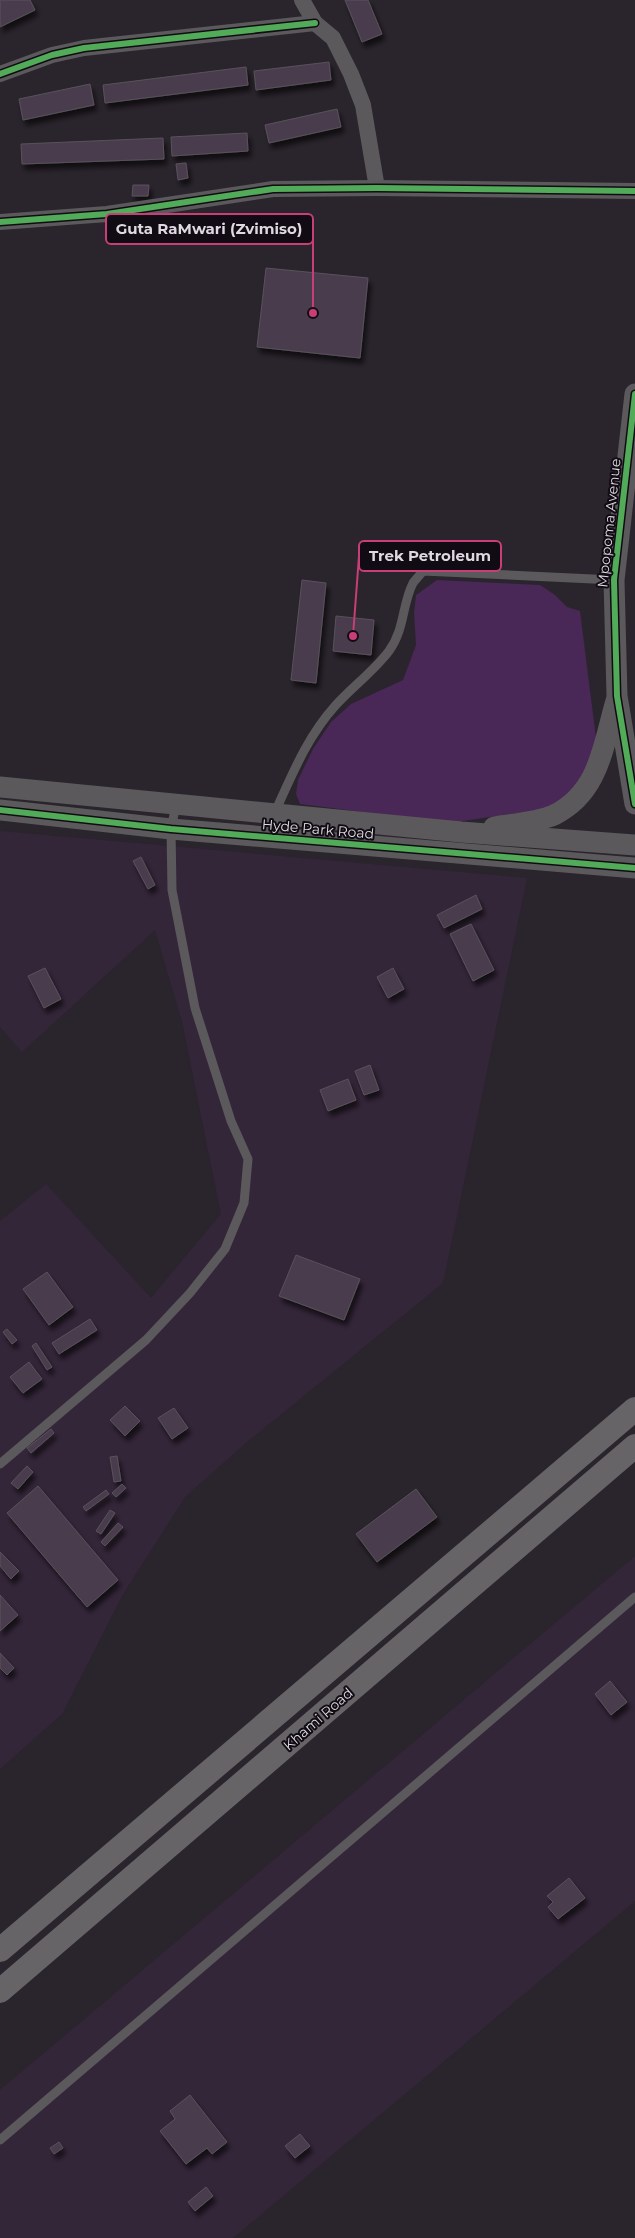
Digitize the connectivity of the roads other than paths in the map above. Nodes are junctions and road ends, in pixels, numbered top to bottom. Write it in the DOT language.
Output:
graph roads {
  1 [pos="302,0"];
  2 [pos="315,23"];
  3 [pos="0,74"];
  4 [pos="377,188"];
  5 [pos="635,191"];
  6 [pos="0,222"];
  7 [pos="635,394"];
  8 [pos="614,580"];
  9 [pos="618,696"];
  10 [pos="635,734"];
  11 [pos="0,787"];
  12 [pos="176,804"];
  13 [pos="635,804"];
  14 [pos="0,810"];
  15 [pos="275,812"];
  16 [pos="171,829"];
  17 [pos="462,832"];
  18 [pos="635,846"];
  19 [pos="635,868"];
  20 [pos="635,1409"];
  21 [pos="633,1452"];
  22 [pos="0,1464"];
  23 [pos="635,1597"];
  24 [pos="0,1950"];
  25 [pos="0,1991"];
  26 [pos="0,2140"];
  1 -- 2 [label="street"];
  2 -- 3 [label="street"];
  2 -- 4 [label="street"];
  4 -- 5 [label="street"];
  4 -- 6 [label="street"];
  7 -- 8 [label="street, Mpopoma Avenue"];
  8 -- 9 [label="street, Mpopoma Avenue"];
  8 -- 15 [label="lane"];
  9 -- 10 [label="street"];
  9 -- 13 [label="street, Mpopoma Avenue"];
  9 -- 17 [label="street"];
  11 -- 12 [label="street, Hyde Park Road"];
  12 -- 15 [label="street, Hyde Park Road"];
  12 -- 16 [label="lane"];
  14 -- 16 [label="street, Hyde Park Road"];
  15 -- 17 [label="street, Hyde Park Road"];
  16 -- 19 [label="street, Hyde Park Road"];
  16 -- 22 [label="lane"];
  17 -- 18 [label="street, Hyde Park Road"];
  20 -- 24 [label="main road"];
  21 -- 25 [label="main road, Khami Road"];
  23 -- 26 [label="lane"];
}
